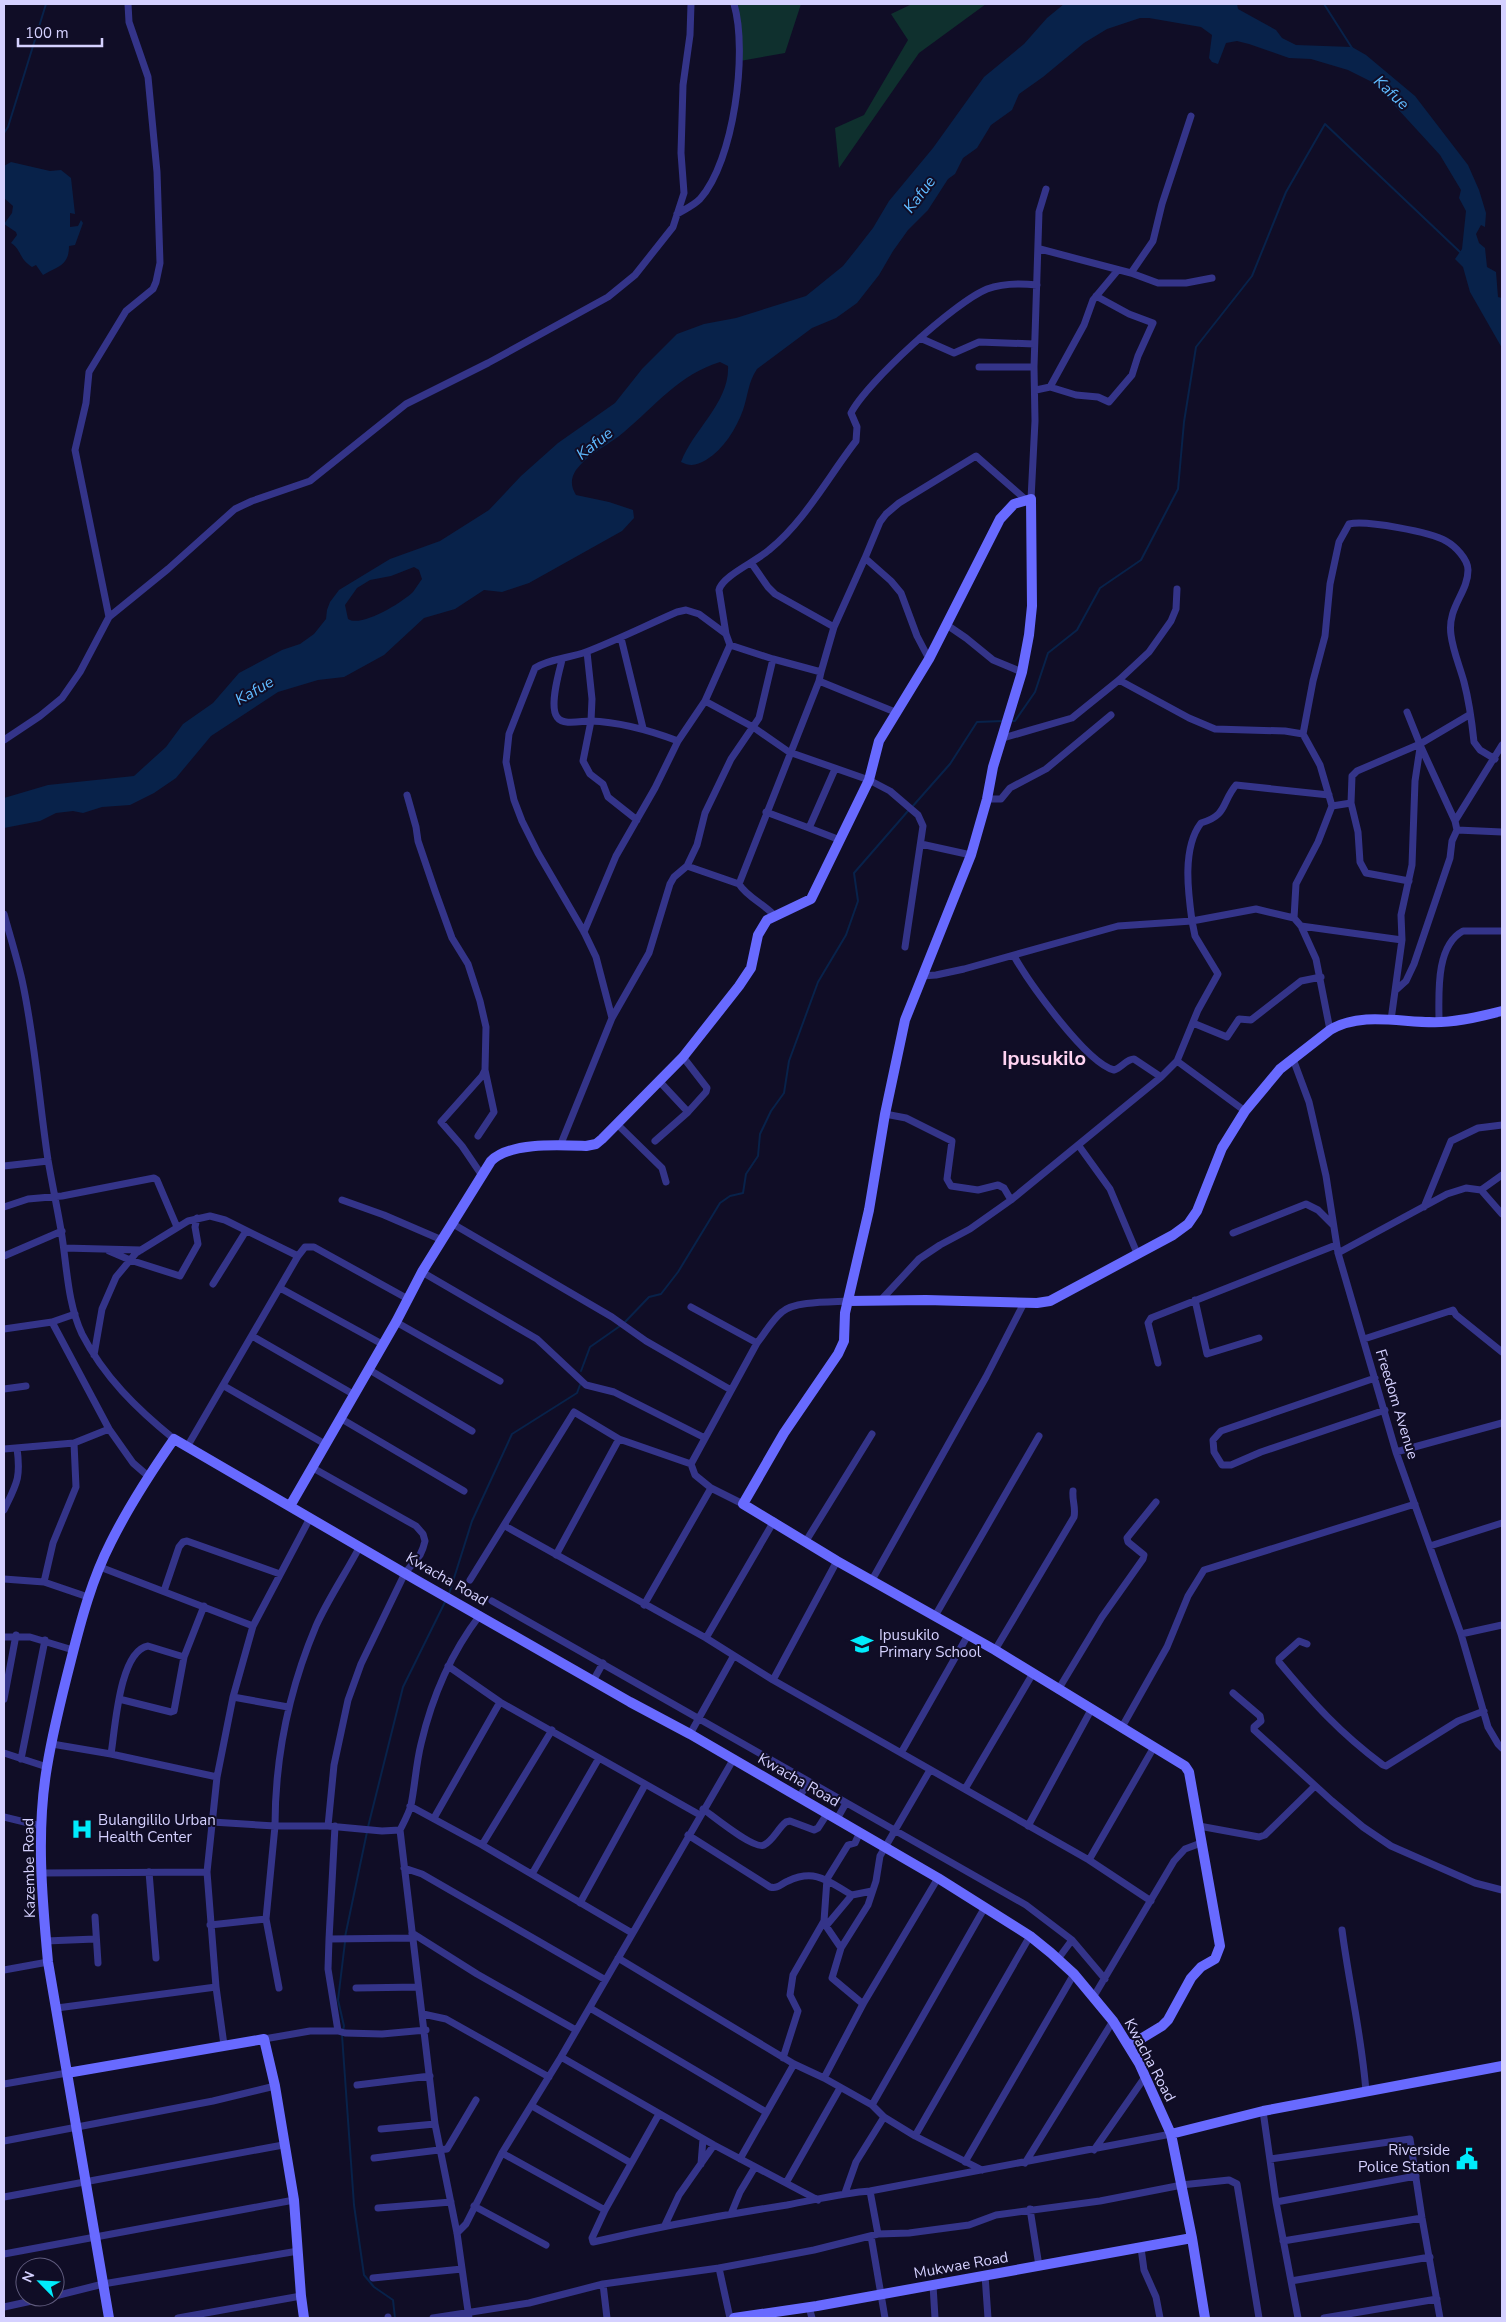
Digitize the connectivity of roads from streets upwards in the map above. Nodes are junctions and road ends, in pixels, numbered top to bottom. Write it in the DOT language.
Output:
graph roads {
  1 [pos="128,4"];
  2 [pos="691,4"];
  3 [pos="734,4"];
  4 [pos="1190,116"];
  5 [pos="1046,190"];
  6 [pos="677,214"];
  7 [pos="1040,248"];
  8 [pos="1118,270"];
  9 [pos="1130,273"];
  10 [pos="1212,278"];
  11 [pos="1037,285"];
  12 [pos="1096,296"];
  13 [pos="920,338"];
  14 [pos="1034,344"];
  15 [pos="979,367"];
  16 [pos="1034,367"];
  17 [pos="1050,386"];
  18 [pos="1036,390"];
  19 [pos="1028,499"];
  20 [pos="865,558"];
  21 [pos="752,564"];
  22 [pos="1177,588"];
  23 [pos="109,617"];
  24 [pos="947,624"];
  25 [pos="834,627"];
  26 [pos="726,634"];
  27 [pos="621,638"];
  28 [pos="730,645"];
  29 [pos="587,652"];
  30 [pos="773,659"];
  31 [pos="929,659"];
  32 [pos="562,660"];
  33 [pos="821,672"];
  34 [pos="1022,672"];
  35 [pos="819,680"];
  36 [pos="1119,680"];
  37 [pos="705,701"];
  38 [pos="895,712"];
  39 [pos="1407,712"];
  40 [pos="1111,715"];
  41 [pos="1469,716"];
  42 [pos="591,721"];
  43 [pos="753,727"];
  44 [pos="643,728"];
  45 [pos="1302,734"];
  46 [pos="1003,738"];
  47 [pos="4,740"];
  48 [pos="678,741"];
  49 [pos="1420,745"];
  50 [pos="1502,745"];
  51 [pos="789,752"];
  52 [pos="1495,759"];
  53 [pos="836,769"];
  54 [pos="869,780"];
  55 [pos="408,795"];
  56 [pos="1329,795"];
  57 [pos="987,800"];
  58 [pos="1352,802"];
  59 [pos="1332,806"];
  60 [pos="766,812"];
  61 [pos="637,820"];
  62 [pos="1455,821"];
  63 [pos="808,828"];
  64 [pos="1457,830"];
  65 [pos="1502,832"];
  66 [pos="840,840"];
  67 [pos="921,844"];
  68 [pos="971,855"];
  69 [pos="687,866"];
  70 [pos="1409,881"];
  71 [pos="739,884"];
  72 [pos="4,914"];
  73 [pos="774,915"];
  74 [pos="1294,918"];
  75 [pos="1192,921"];
  76 [pos="1301,926"];
  77 [pos="1502,931"];
  78 [pos="584,932"];
  79 [pos="1402,940"];
  80 [pos="905,947"];
  81 [pos="1014,956"];
  82 [pos="922,976"];
  83 [pos="1321,977"];
  84 [pos="1396,990"];
  85 [pos="1502,1011"];
  86 [pos="612,1018"];
  87 [pos="1390,1020"];
  88 [pos="1439,1022"];
  89 [pos="1193,1023"];
  90 [pos="1330,1030"];
  91 [pos="683,1057"];
  92 [pos="1293,1059"];
  93 [pos="1177,1061"];
  94 [pos="485,1070"];
  95 [pos="1161,1077"];
  96 [pos="660,1082"];
  97 [pos="1245,1111"];
  98 [pos="688,1112"];
  99 [pos="885,1114"];
  100 [pos="617,1124"];
  101 [pos="1502,1126"];
  102 [pos="478,1136"];
  103 [pos="655,1141"];
  104 [pos="560,1146"];
  105 [pos="1079,1146"];
  106 [pos="48,1160"];
  107 [pos="4,1166"];
  108 [pos="481,1174"];
  109 [pos="1502,1175"];
  110 [pos="666,1182"];
  111 [pos="1481,1190"];
  112 [pos="55,1196"];
  113 [pos="342,1200"];
  114 [pos="1011,1200"];
  115 [pos="4,1207"];
  116 [pos="1424,1207"];
  117 [pos="1502,1214"];
  118 [pos="197,1218"];
  119 [pos="453,1224"];
  120 [pos="1333,1225"];
  121 [pos="177,1227"];
  122 [pos="62,1231"];
  123 [pos="246,1231"];
  124 [pos="1233,1233"];
  125 [pos="442,1240"];
  126 [pos="1336,1245"];
  127 [pos="64,1248"];
  128 [pos="142,1250"];
  129 [pos="109,1251"];
  130 [pos="1137,1253"];
  131 [pos="1338,1253"];
  132 [pos="4,1256"];
  133 [pos="298,1256"];
  134 [pos="130,1260"];
  135 [pos="422,1272"];
  136 [pos="213,1284"];
  137 [pos="280,1288"];
  138 [pos="408,1299"];
  139 [pos="881,1300"];
  140 [pos="1195,1300"];
  141 [pos="848,1301"];
  142 [pos="1024,1303"];
  143 [pos="691,1307"];
  144 [pos="75,1314"];
  145 [pos="52,1322"];
  146 [pos="396,1322"];
  147 [pos="4,1328"];
  148 [pos="252,1336"];
  149 [pos="1259,1338"];
  150 [pos="1364,1339"];
  151 [pos="757,1343"];
  152 [pos="382,1344"];
  153 [pos="1502,1352"];
  154 [pos="94,1355"];
  155 [pos="1158,1363"];
  156 [pos="368,1369"];
  157 [pos="1375,1378"];
  158 [pos="500,1381"];
  159 [pos="26,1386"];
  160 [pos="224,1386"];
  161 [pos="4,1389"];
  162 [pos="731,1390"];
  163 [pos="353,1394"];
  164 [pos="1385,1410"];
  165 [pos="340,1418"];
  166 [pos="1502,1423"];
  167 [pos="109,1429"];
  168 [pos="472,1431"];
  169 [pos="872,1434"];
  170 [pos="1039,1436"];
  171 [pos="705,1438"];
  172 [pos="174,1439"];
  173 [pos="620,1439"];
  174 [pos="74,1443"];
  175 [pos="326,1444"];
  176 [pos="188,1447"];
  177 [pos="17,1448"];
  178 [pos="4,1449"];
  179 [pos="1396,1452"];
  180 [pos="691,1464"];
  181 [pos="312,1468"];
  182 [pos="148,1476"];
  183 [pos="711,1488"];
  184 [pos="464,1491"];
  185 [pos="1073,1491"];
  186 [pos="1156,1502"];
  187 [pos="743,1504"];
  188 [pos="1415,1504"];
  189 [pos="290,1506"];
  190 [pos="4,1510"];
  191 [pos="310,1518"];
  192 [pos="774,1521"];
  193 [pos="1502,1523"];
  194 [pos="505,1526"];
  195 [pos="806,1541"];
  196 [pos="360,1546"];
  197 [pos="1430,1546"];
  198 [pos="556,1554"];
  199 [pos="837,1561"];
  200 [pos="100,1567"];
  201 [pos="404,1573"];
  202 [pos="280,1574"];
  203 [pos="4,1579"];
  204 [pos="470,1580"];
  205 [pos="872,1580"];
  206 [pos="44,1582"];
  207 [pos="164,1591"];
  208 [pos="88,1597"];
  209 [pos="492,1601"];
  210 [pos="644,1605"];
  211 [pos="204,1606"];
  212 [pos="480,1615"];
  213 [pos="935,1616"];
  214 [pos="1502,1624"];
  215 [pos="253,1626"];
  216 [pos="1462,1634"];
  217 [pos="16,1635"];
  218 [pos="968,1635"];
  219 [pos="4,1637"];
  220 [pos="706,1638"];
  221 [pos="45,1640"];
  222 [pos="1307,1644"];
  223 [pos="73,1650"];
  224 [pos="995,1650"];
  225 [pos="184,1657"];
  226 [pos="733,1657"];
  227 [pos="603,1663"];
  228 [pos="448,1666"];
  229 [pos="1032,1674"];
  230 [pos="773,1680"];
  231 [pos="593,1681"];
  232 [pos="1058,1690"];
  233 [pos="1233,1693"];
  234 [pos="233,1697"];
  235 [pos="4,1699"];
  236 [pos="119,1699"];
  237 [pos="500,1702"];
  238 [pos="288,1707"];
  239 [pos="1091,1710"];
  240 [pos="1484,1711"];
  241 [pos="698,1718"];
  242 [pos="1122,1727"];
  243 [pos="552,1730"];
  244 [pos="690,1734"];
  245 [pos="52,1744"];
  246 [pos="1154,1747"];
  247 [pos="1502,1748"];
  248 [pos="4,1753"];
  249 [pos="901,1753"];
  250 [pos="111,1754"];
  251 [pos="599,1758"];
  252 [pos="21,1759"];
  253 [pos="733,1760"];
  254 [pos="47,1767"];
  255 [pos="930,1770"];
  256 [pos="217,1777"];
  257 [pos="808,1782"];
  258 [pos="645,1785"];
  259 [pos="1315,1786"];
  260 [pos="965,1789"];
  261 [pos="799,1798"];
  262 [pos="846,1803"];
  263 [pos="410,1806"];
  264 [pos="701,1812"];
  265 [pos="827,1814"];
  266 [pos="4,1817"];
  267 [pos="434,1818"];
  268 [pos="837,1819"];
  269 [pos="212,1822"];
  270 [pos="41,1826"];
  271 [pos="275,1826"];
  272 [pos="331,1826"];
  273 [pos="1028,1826"];
  274 [pos="1199,1826"];
  275 [pos="400,1830"];
  276 [pos="895,1831"];
  277 [pos="860,1832"];
  278 [pos="688,1835"];
  279 [pos="1201,1843"];
  280 [pos="482,1845"];
  281 [pos="884,1847"];
  282 [pos="1089,1860"];
  283 [pos="404,1868"];
  284 [pos="149,1872"];
  285 [pos="207,1872"];
  286 [pos="41,1873"];
  287 [pos="532,1874"];
  288 [pos="938,1878"];
  289 [pos="828,1879"];
  290 [pos="1502,1890"];
  291 [pos="872,1891"];
  292 [pos="852,1895"];
  293 [pos="1151,1901"];
  294 [pos="580,1903"];
  295 [pos="985,1907"];
  296 [pos="96,1916"];
  297 [pos="266,1919"];
  298 [pos="825,1922"];
  299 [pos="210,1925"];
  300 [pos="1342,1930"];
  301 [pos="632,1933"];
  302 [pos="413,1935"];
  303 [pos="1030,1936"];
  304 [pos="95,1939"];
  305 [pos="329,1939"];
  306 [pos="1072,1940"];
  307 [pos="46,1941"];
  308 [pos="841,1948"];
  309 [pos="156,1958"];
  310 [pos="618,1958"];
  311 [pos="1058,1959"];
  312 [pos="48,1962"];
  313 [pos="98,1963"];
  314 [pos="4,1970"];
  315 [pos="1074,1974"];
  316 [pos="604,1979"];
  317 [pos="1105,1979"];
  318 [pos="216,1987"];
  319 [pos="418,1987"];
  320 [pos="278,1988"];
  321 [pos="356,1988"];
  322 [pos="1094,1996"];
  323 [pos="864,2004"];
  324 [pos="57,2008"];
  325 [pos="590,2008"];
  326 [pos="424,2014"];
  327 [pos="1112,2021"];
  328 [pos="426,2030"];
  329 [pos="576,2030"];
  330 [pos="341,2032"];
  331 [pos="264,2039"];
  332 [pos="224,2045"];
  333 [pos="1129,2046"];
  334 [pos="561,2057"];
  335 [pos="783,2058"];
  336 [pos="794,2064"];
  337 [pos="1502,2066"];
  338 [pos="67,2073"];
  339 [pos="430,2076"];
  340 [pos="549,2077"];
  341 [pos="1145,2077"];
  342 [pos="824,2078"];
  343 [pos="4,2084"];
  344 [pos="357,2085"];
  345 [pos="275,2086"];
  346 [pos="840,2088"];
  347 [pos="1366,2092"];
  348 [pos="476,2100"];
  349 [pos="872,2105"];
  350 [pos="532,2106"];
  351 [pos="1263,2111"];
  352 [pos="766,2112"];
  353 [pos="659,2114"];
  354 [pos="884,2116"];
  355 [pos="435,2124"];
  356 [pos="78,2126"];
  357 [pos="381,2129"];
  358 [pos="1171,2134"];
  359 [pos="915,2136"];
  360 [pos="703,2139"];
  361 [pos="4,2141"];
  362 [pos="284,2145"];
  363 [pos="714,2145"];
  364 [pos="1094,2150"];
  365 [pos="442,2151"];
  366 [pos="502,2153"];
  367 [pos="374,2158"];
  368 [pos="740,2159"];
  369 [pos="1270,2159"];
  370 [pos="966,2162"];
  371 [pos="631,2163"];
  372 [pos="1025,2163"];
  373 [pos="701,2164"];
  374 [pos="755,2167"];
  375 [pos="982,2170"];
  376 [pos="1416,2176"];
  377 [pos="86,2180"];
  378 [pos="786,2183"];
  379 [pos="1182,2185"];
  380 [pos="870,2191"];
  381 [pos="845,2193"];
  382 [pos="4,2197"];
  383 [pos="294,2200"];
  384 [pos="818,2200"];
  385 [pos="451,2202"];
  386 [pos="1276,2202"];
  387 [pos="474,2206"];
  388 [pos="378,2208"];
  389 [pos="1030,2209"];
  390 [pos="605,2210"];
  391 [pos="731,2214"];
  392 [pos="1422,2218"];
  393 [pos="665,2225"];
  394 [pos="457,2232"];
  395 [pos="874,2235"];
  396 [pos="96,2237"];
  397 [pos="1192,2238"];
  398 [pos="1283,2242"];
  399 [pos="546,2245"];
  400 [pos="1141,2248"];
  401 [pos="298,2251"];
  402 [pos="4,2254"];
  403 [pos="1430,2257"];
  404 [pos="1039,2266"];
  405 [pos="719,2268"];
  406 [pos="462,2269"];
  407 [pos="985,2275"];
  408 [pos="373,2278"];
  409 [pos="1291,2282"];
  410 [pos="103,2284"];
  411 [pos="603,2284"];
  412 [pos="933,2285"];
  413 [pos="65,2294"];
  414 [pos="881,2295"];
  415 [pos="301,2296"];
  416 [pos="1437,2300"];
  417 [pos="809,2307"];
  418 [pos="469,2315"];
  419 [pos="755,2316"];
  420 [pos="109,2318"];
  421 [pos="178,2318"];
  422 [pos="304,2318"];
  423 [pos="433,2318"];
  424 [pos="607,2318"];
  425 [pos="730,2318"];
  426 [pos="734,2318"];
  427 [pos="812,2318"];
  428 [pos="885,2318"];
  429 [pos="935,2318"];
  430 [pos="988,2318"];
  431 [pos="1160,2318"];
  432 [pos="1205,2318"];
  433 [pos="1257,2318"];
  434 [pos="1298,2318"];
  435 [pos="1324,2318"];
  436 [pos="1440,2318"];
  1 -- 23 [label="street"];
  2 -- 6 [label="street"];
  3 -- 6 [label="street"];
  4 -- 9 [label="street"];
  5 -- 7 [label="street"];
  6 -- 23 [label="street"];
  7 -- 8 [label="street"];
  7 -- 11 [label="street"];
  8 -- 9 [label="street"];
  8 -- 12 [label="street"];
  9 -- 10 [label="street"];
  11 -- 13 [label="street"];
  11 -- 14 [label="street"];
  12 -- 17 [label="street"];
  12 -- 17 [label="street"];
  13 -- 14 [label="street"];
  13 -- 21 [label="street"];
  14 -- 16 [label="street"];
  15 -- 16 [label="street"];
  16 -- 18 [label="street"];
  17 -- 18 [label="street"];
  18 -- 19 [label="street"];
  19 -- 20 [label="street"];
  19 -- 24 [label="street"];
  19 -- 34 [label="street"];
  20 -- 25 [label="street"];
  20 -- 31 [label="street"];
  21 -- 25 [label="street"];
  21 -- 26 [label="street"];
  22 -- 36 [label="street"];
  23 -- 47 [label="street"];
  24 -- 31 [label="street"];
  24 -- 34 [label="street"];
  25 -- 33 [label="street"];
  26 -- 27 [label="street"];
  26 -- 28 [label="street"];
  27 -- 29 [label="street"];
  27 -- 44 [label="street"];
  28 -- 30 [label="street"];
  28 -- 37 [label="street"];
  29 -- 32 [label="street"];
  29 -- 42 [label="street"];
  30 -- 33 [label="street"];
  30 -- 43 [label="street"];
  31 -- 38 [label="street"];
  32 -- 42 [label="street"];
  32 -- 78 [label="street"];
  33 -- 35 [label="street"];
  34 -- 46 [label="street"];
  35 -- 38 [label="street"];
  35 -- 51 [label="street"];
  36 -- 45 [label="street"];
  36 -- 46 [label="street"];
  37 -- 43 [label="street"];
  37 -- 48 [label="street"];
  38 -- 54 [label="street"];
  39 -- 49 [label="street"];
  40 -- 57 [label="street"];
  41 -- 45 [label="street"];
  41 -- 49 [label="street"];
  41 -- 52 [label="street"];
  42 -- 44 [label="street"];
  42 -- 61 [label="street"];
  43 -- 51 [label="street"];
  43 -- 69 [label="street"];
  44 -- 48 [label="street"];
  45 -- 56 [label="street"];
  46 -- 57 [label="street"];
  48 -- 61 [label="street"];
  49 -- 58 [label="street"];
  49 -- 62 [label="street"];
  49 -- 70 [label="street"];
  50 -- 52 [label="street"];
  51 -- 53 [label="street"];
  51 -- 60 [label="street"];
  52 -- 62 [label="street"];
  53 -- 54 [label="street"];
  53 -- 63 [label="street"];
  54 -- 66 [label="street"];
  54 -- 67 [label="street"];
  55 -- 94 [label="street"];
  56 -- 59 [label="street"];
  56 -- 75 [label="street"];
  57 -- 68 [label="street"];
  58 -- 59 [label="street"];
  58 -- 70 [label="street"];
  59 -- 74 [label="street"];
  60 -- 63 [label="street"];
  60 -- 71 [label="street"];
  61 -- 78 [label="street"];
  62 -- 64 [label="street"];
  63 -- 66 [label="street"];
  64 -- 65 [label="street"];
  64 -- 84 [label="street"];
  66 -- 73 [label="street"];
  67 -- 68 [label="street"];
  67 -- 80 [label="street"];
  68 -- 82 [label="street"];
  69 -- 71 [label="street"];
  69 -- 86 [label="street"];
  70 -- 79 [label="street"];
  71 -- 73 [label="street"];
  72 -- 106 [label="street"];
  73 -- 91 [label="street"];
  74 -- 75 [label="street"];
  74 -- 76 [label="street"];
  75 -- 81 [label="street"];
  75 -- 89 [label="street"];
  76 -- 79 [label="street"];
  76 -- 83 [label="street"];
  77 -- 88 [label="street"];
  78 -- 86 [label="street"];
  79 -- 84 [label="street"];
  81 -- 82 [label="street"];
  81 -- 95 [label="street"];
  82 -- 99 [label="street"];
  83 -- 89 [label="street"];
  83 -- 90 [label="street"];
  84 -- 87 [label="street"];
  85 -- 88 [label="street"];
  86 -- 104 [label="street"];
  87 -- 88 [label="street"];
  87 -- 90 [label="street"];
  89 -- 93 [label="street"];
  90 -- 92 [label="street"];
  91 -- 96 [label="street"];
  91 -- 98 [label="street"];
  92 -- 97 [label="street"];
  92 -- 120 [label="street, Freedom Avenue"];
  93 -- 95 [label="street"];
  93 -- 97 [label="street"];
  94 -- 102 [label="street"];
  94 -- 108 [label="street"];
  95 -- 105 [label="street"];
  96 -- 98 [label="street"];
  96 -- 100 [label="street"];
  97 -- 130 [label="street"];
  98 -- 103 [label="street"];
  99 -- 114 [label="street"];
  99 -- 141 [label="street"];
  100 -- 104 [label="street"];
  100 -- 110 [label="street"];
  101 -- 116 [label="street"];
  104 -- 108 [label="street"];
  105 -- 114 [label="street"];
  105 -- 130 [label="street"];
  106 -- 107 [label="street"];
  106 -- 112 [label="street"];
  108 -- 119 [label="street"];
  109 -- 111 [label="street"];
  111 -- 116 [label="street"];
  111 -- 117 [label="street"];
  112 -- 115 [label="street"];
  112 -- 121 [label="street"];
  112 -- 122 [label="street"];
  113 -- 125 [label="street"];
  114 -- 139 [label="street"];
  116 -- 131 [label="street"];
  118 -- 121 [label="street"];
  118 -- 123 [label="street"];
  118 -- 134 [label="street"];
  119 -- 125 [label="street"];
  119 -- 162 [label="street"];
  120 -- 124 [label="street"];
  120 -- 126 [label="street, Freedom Avenue"];
  121 -- 128 [label="street"];
  122 -- 127 [label="street"];
  122 -- 132 [label="street"];
  123 -- 133 [label="street"];
  123 -- 136 [label="street"];
  125 -- 135 [label="street"];
  126 -- 131 [label="street, Freedom Avenue"];
  126 -- 140 [label="street"];
  127 -- 129 [label="street"];
  127 -- 144 [label="street"];
  128 -- 129 [label="street"];
  128 -- 134 [label="street"];
  129 -- 134 [label="street"];
  130 -- 142 [label="street"];
  131 -- 150 [label="street, Freedom Avenue"];
  133 -- 137 [label="street"];
  133 -- 138 [label="street"];
  134 -- 154 [label="street"];
  135 -- 138 [label="street"];
  135 -- 171 [label="street"];
  137 -- 148 [label="street"];
  137 -- 152 [label="street"];
  138 -- 146 [label="street"];
  139 -- 141 [label="street"];
  139 -- 142 [label="street"];
  140 -- 149 [label="street"];
  140 -- 155 [label="street"];
  141 -- 151 [label="street"];
  141 -- 187 [label="street"];
  142 -- 205 [label="street"];
  143 -- 151 [label="street"];
  144 -- 145 [label="street"];
  144 -- 154 [label="street"];
  145 -- 147 [label="street"];
  145 -- 167 [label="street"];
  146 -- 152 [label="street"];
  146 -- 158 [label="street"];
  148 -- 160 [label="street"];
  148 -- 163 [label="street"];
  150 -- 153 [label="street"];
  150 -- 157 [label="street, Freedom Avenue"];
  151 -- 162 [label="street"];
  152 -- 156 [label="street"];
  154 -- 172 [label="street"];
  156 -- 163 [label="street"];
  156 -- 168 [label="street"];
  157 -- 164 [label="street, Freedom Avenue"];
  157 -- 164 [label="street"];
  159 -- 161 [label="street"];
  160 -- 175 [label="street"];
  160 -- 176 [label="street"];
  162 -- 171 [label="street"];
  163 -- 165 [label="street"];
  164 -- 179 [label="street, Freedom Avenue"];
  165 -- 175 [label="street"];
  165 -- 184 [label="street"];
  166 -- 179 [label="street"];
  167 -- 174 [label="street"];
  167 -- 182 [label="street"];
  169 -- 195 [label="street"];
  170 -- 213 [label="street"];
  171 -- 180 [label="street"];
  172 -- 176 [label="street, Kwacha Road"];
  172 -- 182 [label="street, Kazembe Road"];
  173 -- 180 [label="street"];
  173 -- 194 [label="street"];
  173 -- 198 [label="street"];
  174 -- 177 [label="street"];
  174 -- 206 [label="street"];
  175 -- 181 [label="street"];
  176 -- 189 [label="street, Kwacha Road"];
  177 -- 178 [label="street"];
  177 -- 190 [label="street"];
  179 -- 188 [label="street, Freedom Avenue"];
  180 -- 183 [label="street"];
  181 -- 189 [label="street"];
  181 -- 201 [label="street"];
  182 -- 200 [label="street, Kazembe Road"];
  183 -- 187 [label="street"];
  183 -- 210 [label="street"];
  185 -- 224 [label="street"];
  186 -- 232 [label="street"];
  187 -- 192 [label="street"];
  188 -- 197 [label="street, Freedom Avenue"];
  188 -- 242 [label="street"];
  189 -- 191 [label="street, Kwacha Road"];
  191 -- 196 [label="street, Kwacha Road"];
  191 -- 202 [label="street"];
  192 -- 195 [label="street"];
  192 -- 220 [label="street"];
  193 -- 197 [label="street"];
  194 -- 198 [label="street"];
  194 -- 204 [label="street"];
  195 -- 199 [label="street"];
  196 -- 201 [label="street, Kwacha Road"];
  196 -- 238 [label="street"];
  197 -- 216 [label="street, Freedom Avenue"];
  198 -- 210 [label="street"];
  199 -- 205 [label="street"];
  199 -- 230 [label="street"];
  200 -- 207 [label="street"];
  200 -- 208 [label="street, Kazembe Road"];
  201 -- 212 [label="street, Kwacha Road"];
  201 -- 272 [label="street"];
  202 -- 207 [label="street"];
  202 -- 215 [label="street"];
  203 -- 206 [label="street"];
  205 -- 213 [label="street"];
  206 -- 208 [label="street"];
  207 -- 211 [label="street"];
  208 -- 223 [label="street, Kazembe Road"];
  209 -- 227 [label="street"];
  210 -- 220 [label="street"];
  211 -- 215 [label="street"];
  211 -- 225 [label="street"];
  212 -- 228 [label="street"];
  212 -- 231 [label="street, Kwacha Road"];
  213 -- 218 [label="street"];
  214 -- 216 [label="street"];
  215 -- 234 [label="street"];
  216 -- 240 [label="street, Freedom Avenue"];
  217 -- 219 [label="street"];
  217 -- 221 [label="street"];
  217 -- 235 [label="street"];
  218 -- 224 [label="street"];
  218 -- 249 [label="street"];
  220 -- 226 [label="street"];
  221 -- 223 [label="street"];
  221 -- 252 [label="street"];
  222 -- 240 [label="street"];
  223 -- 245 [label="street, Kazembe Road"];
  224 -- 229 [label="street"];
  225 -- 236 [label="street"];
  225 -- 236 [label="street"];
  226 -- 230 [label="street"];
  226 -- 241 [label="street"];
  227 -- 231 [label="street"];
  227 -- 241 [label="street"];
  228 -- 237 [label="street"];
  228 -- 263 [label="street"];
  229 -- 232 [label="street"];
  229 -- 260 [label="street"];
  230 -- 249 [label="street"];
  231 -- 244 [label="street, Kwacha Road"];
  232 -- 239 [label="street"];
  233 -- 259 [label="street"];
  234 -- 238 [label="street"];
  234 -- 256 [label="street"];
  236 -- 250 [label="street"];
  237 -- 243 [label="street"];
  237 -- 267 [label="street"];
  238 -- 271 [label="street"];
  239 -- 242 [label="street"];
  239 -- 273 [label="street"];
  240 -- 247 [label="street, Freedom Avenue"];
  241 -- 244 [label="street"];
  241 -- 257 [label="street"];
  242 -- 246 [label="street"];
  243 -- 251 [label="street"];
  243 -- 280 [label="street"];
  244 -- 253 [label="street, Kwacha Road"];
  245 -- 250 [label="street"];
  245 -- 254 [label="street, Kazembe Road"];
  246 -- 274 [label="street"];
  246 -- 282 [label="street"];
  248 -- 252 [label="street"];
  249 -- 255 [label="street"];
  250 -- 256 [label="street"];
  251 -- 258 [label="street"];
  251 -- 287 [label="street"];
  252 -- 254 [label="street"];
  253 -- 261 [label="street, Kwacha Road"];
  253 -- 264 [label="street"];
  254 -- 270 [label="street, Kazembe Road"];
  255 -- 260 [label="street"];
  255 -- 276 [label="street"];
  256 -- 269 [label="street"];
  257 -- 261 [label="street"];
  257 -- 262 [label="street"];
  258 -- 264 [label="street"];
  258 -- 294 [label="street"];
  259 -- 274 [label="street"];
  259 -- 290 [label="street"];
  260 -- 273 [label="street"];
  261 -- 265 [label="street, Kwacha Road"];
  262 -- 268 [label="street"];
  262 -- 276 [label="street"];
  263 -- 267 [label="street"];
  263 -- 275 [label="street"];
  264 -- 265 [label="street"];
  264 -- 278 [label="street"];
  265 -- 268 [label="street, Kwacha Road"];
  266 -- 270 [label="street"];
  267 -- 280 [label="street"];
  268 -- 277 [label="street, Kwacha Road"];
  269 -- 271 [label="street"];
  269 -- 285 [label="street"];
  270 -- 286 [label="street, Kazembe Road"];
  271 -- 272 [label="street"];
  271 -- 297 [label="street"];
  272 -- 275 [label="street"];
  272 -- 305 [label="street"];
  273 -- 282 [label="street"];
  274 -- 279 [label="street"];
  275 -- 283 [label="street"];
  276 -- 281 [label="street"];
  276 -- 306 [label="street"];
  277 -- 281 [label="street, Kwacha Road"];
  277 -- 289 [label="street"];
  278 -- 289 [label="street"];
  278 -- 301 [label="street"];
  279 -- 293 [label="street"];
  279 -- 333 [label="street"];
  280 -- 287 [label="street"];
  281 -- 288 [label="street, Kwacha Road"];
  281 -- 291 [label="street"];
  282 -- 293 [label="street"];
  283 -- 302 [label="street"];
  283 -- 316 [label="street"];
  284 -- 285 [label="street"];
  284 -- 286 [label="street"];
  284 -- 309 [label="street"];
  285 -- 299 [label="street"];
  286 -- 307 [label="street, Kazembe Road"];
  287 -- 294 [label="street"];
  288 -- 295 [label="street, Kwacha Road"];
  288 -- 323 [label="street"];
  289 -- 292 [label="street"];
  289 -- 298 [label="street"];
  291 -- 292 [label="street"];
  291 -- 308 [label="street"];
  292 -- 298 [label="street"];
  293 -- 317 [label="street"];
  294 -- 301 [label="street"];
  295 -- 303 [label="street, Kwacha Road"];
  295 -- 349 [label="street"];
  296 -- 304 [label="street"];
  297 -- 299 [label="street"];
  297 -- 320 [label="street"];
  298 -- 308 [label="street"];
  298 -- 335 [label="street"];
  299 -- 318 [label="street"];
  300 -- 347 [label="street"];
  301 -- 310 [label="street"];
  302 -- 305 [label="street"];
  302 -- 319 [label="street"];
  302 -- 329 [label="street"];
  303 -- 311 [label="street, Kwacha Road"];
  303 -- 359 [label="street"];
  304 -- 307 [label="street"];
  304 -- 313 [label="street"];
  305 -- 330 [label="street"];
  306 -- 311 [label="street"];
  306 -- 317 [label="street"];
  307 -- 312 [label="street, Kazembe Road"];
  308 -- 323 [label="street"];
  310 -- 316 [label="street"];
  310 -- 335 [label="street"];
  311 -- 315 [label="street, Kwacha Road"];
  312 -- 314 [label="street"];
  312 -- 324 [label="street, Kazembe Road"];
  315 -- 322 [label="street, Kwacha Road"];
  315 -- 370 [label="street"];
  316 -- 325 [label="street"];
  317 -- 322 [label="street"];
  318 -- 324 [label="street"];
  318 -- 332 [label="street"];
  319 -- 321 [label="street"];
  319 -- 326 [label="street"];
  322 -- 327 [label="street, Kwacha Road"];
  323 -- 342 [label="street"];
  324 -- 338 [label="street, Kazembe Road"];
  325 -- 329 [label="street"];
  325 -- 352 [label="street"];
  326 -- 328 [label="street"];
  326 -- 340 [label="street"];
  327 -- 333 [label="street, Kwacha Road"];
  327 -- 372 [label="street"];
  328 -- 330 [label="street"];
  328 -- 339 [label="street"];
  329 -- 334 [label="street"];
  330 -- 331 [label="street"];
  331 -- 332 [label="street"];
  331 -- 345 [label="street"];
  332 -- 338 [label="street"];
  333 -- 341 [label="street, Kwacha Road"];
  334 -- 340 [label="street"];
  334 -- 353 [label="street"];
  335 -- 336 [label="street"];
  336 -- 342 [label="street"];
  336 -- 352 [label="street"];
  337 -- 347 [label="street"];
  338 -- 343 [label="street"];
  338 -- 356 [label="street, Kazembe Road"];
  339 -- 344 [label="street"];
  339 -- 355 [label="street"];
  340 -- 350 [label="street"];
  341 -- 358 [label="street, Kwacha Road"];
  341 -- 364 [label="street"];
  342 -- 346 [label="street"];
  345 -- 356 [label="street"];
  345 -- 362 [label="street"];
  346 -- 349 [label="street"];
  346 -- 378 [label="street"];
  347 -- 351 [label="street"];
  348 -- 365 [label="street"];
  349 -- 354 [label="street"];
  350 -- 366 [label="street"];
  350 -- 371 [label="street"];
  351 -- 358 [label="street"];
  351 -- 369 [label="street"];
  352 -- 368 [label="street"];
  353 -- 360 [label="street"];
  353 -- 371 [label="street"];
  354 -- 359 [label="street"];
  354 -- 381 [label="street"];
  355 -- 357 [label="street"];
  355 -- 365 [label="street"];
  356 -- 361 [label="street"];
  356 -- 377 [label="street, Kazembe Road"];
  358 -- 364 [label="street"];
  358 -- 379 [label="street, Kwacha Road"];
  359 -- 370 [label="street"];
  360 -- 363 [label="street"];
  360 -- 373 [label="street"];
  362 -- 377 [label="street"];
  362 -- 383 [label="street"];
  363 -- 368 [label="street"];
  363 -- 373 [label="street"];
  364 -- 372 [label="street"];
  365 -- 367 [label="street"];
  365 -- 385 [label="street"];
  366 -- 387 [label="street"];
  366 -- 390 [label="street"];
  368 -- 374 [label="street"];
  369 -- 376 [label="street"];
  369 -- 386 [label="street"];
  370 -- 375 [label="street"];
  371 -- 390 [label="street"];
  372 -- 375 [label="street"];
  373 -- 393 [label="street"];
  374 -- 378 [label="street"];
  374 -- 391 [label="street"];
  375 -- 380 [label="street"];
  376 -- 386 [label="street"];
  376 -- 392 [label="street"];
  377 -- 382 [label="street"];
  377 -- 396 [label="street, Kazembe Road"];
  378 -- 384 [label="street"];
  379 -- 389 [label="street"];
  379 -- 397 [label="street, Kwacha Road"];
  379 -- 433 [label="street"];
  380 -- 381 [label="street"];
  380 -- 395 [label="street"];
  381 -- 384 [label="street"];
  383 -- 396 [label="street"];
  383 -- 401 [label="street"];
  384 -- 391 [label="street"];
  385 -- 388 [label="street"];
  385 -- 394 [label="street"];
  386 -- 398 [label="street"];
  387 -- 394 [label="street"];
  387 -- 399 [label="street"];
  389 -- 395 [label="street"];
  389 -- 404 [label="street"];
  390 -- 393 [label="street"];
  391 -- 393 [label="street"];
  392 -- 398 [label="street"];
  392 -- 403 [label="street"];
  394 -- 406 [label="street"];
  395 -- 405 [label="street"];
  395 -- 414 [label="street"];
  396 -- 402 [label="street"];
  396 -- 410 [label="street, Kazembe Road"];
  397 -- 400 [label="street, Mukwae Road"];
  397 -- 432 [label="street, Kwacha Road"];
  398 -- 409 [label="street"];
  400 -- 404 [label="street, Mukwae Road"];
  400 -- 431 [label="street"];
  401 -- 410 [label="street"];
  401 -- 415 [label="street"];
  403 -- 409 [label="street"];
  403 -- 416 [label="street"];
  404 -- 407 [label="street, Mukwae Road"];
  405 -- 411 [label="street"];
  405 -- 425 [label="street"];
  406 -- 408 [label="street"];
  406 -- 418 [label="street"];
  407 -- 412 [label="street, Mukwae Road"];
  407 -- 430 [label="street"];
  409 -- 434 [label="street"];
  410 -- 413 [label="street"];
  410 -- 420 [label="street, Kazembe Road"];
  411 -- 418 [label="street"];
  411 -- 424 [label="street"];
  412 -- 414 [label="street, Mukwae Road"];
  412 -- 429 [label="street"];
  414 -- 417 [label="street, Mukwae Road"];
  414 -- 428 [label="street"];
  415 -- 421 [label="street"];
  415 -- 422 [label="street"];
  416 -- 435 [label="street"];
  416 -- 436 [label="street"];
  417 -- 419 [label="street, Mukwae Road"];
  417 -- 427 [label="street"];
  418 -- 423 [label="street"];
  419 -- 426 [label="street, Mukwae Road"];
}
